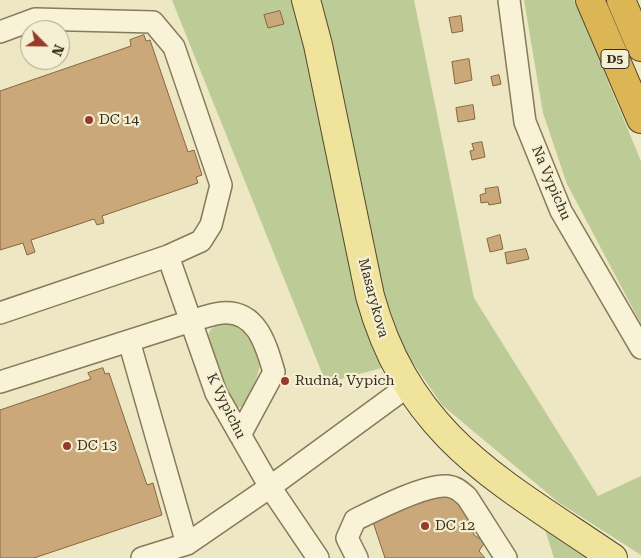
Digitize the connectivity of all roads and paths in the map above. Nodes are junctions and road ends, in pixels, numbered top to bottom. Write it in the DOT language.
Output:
graph roads {
  1 [pos="306,0"];
  2 [pos="510,0"];
  3 [pos="590,0"];
  4 [pos="621,0"];
  5 [pos="0,32"];
  6 [pos="641,47"];
  7 [pos="641,119"];
  8 [pos="168,256"];
  9 [pos="0,313"];
  10 [pos="192,321"];
  11 [pos="129,341"];
  12 [pos="641,348"];
  13 [pos="0,382"];
  14 [pos="408,386"];
  15 [pos="240,435"];
  16 [pos="270,487"];
  17 [pos="187,544"];
  18 [pos="351,556"];
  19 [pos="142,558"];
  20 [pos="318,558"];
  21 [pos="506,558"];
  22 [pos="613,558"];
  1 -- 14 [label="main road, Masarykova"];
  2 -- 12 [label="street, Na Vypichu"];
  3 -- 7 [label="highway, D5"];
  4 -- 6 [label="highway, D5"];
  5 -- 8 [label="street"];
  8 -- 9 [label="street"];
  8 -- 10 [label="street, K Vypichu"];
  10 -- 11 [label="street"];
  10 -- 15 [label="street, K Vypichu"];
  10 -- 15 [label="street"];
  11 -- 13 [label="street"];
  11 -- 17 [label="street"];
  14 -- 16 [label="street"];
  14 -- 22 [label="main road, Masarykova"];
  15 -- 16 [label="street, K Vypichu"];
  16 -- 17 [label="street"];
  16 -- 20 [label="street, K Vypichu"];
  17 -- 19 [label="street"];
  18 -- 21 [label="street"];
}
